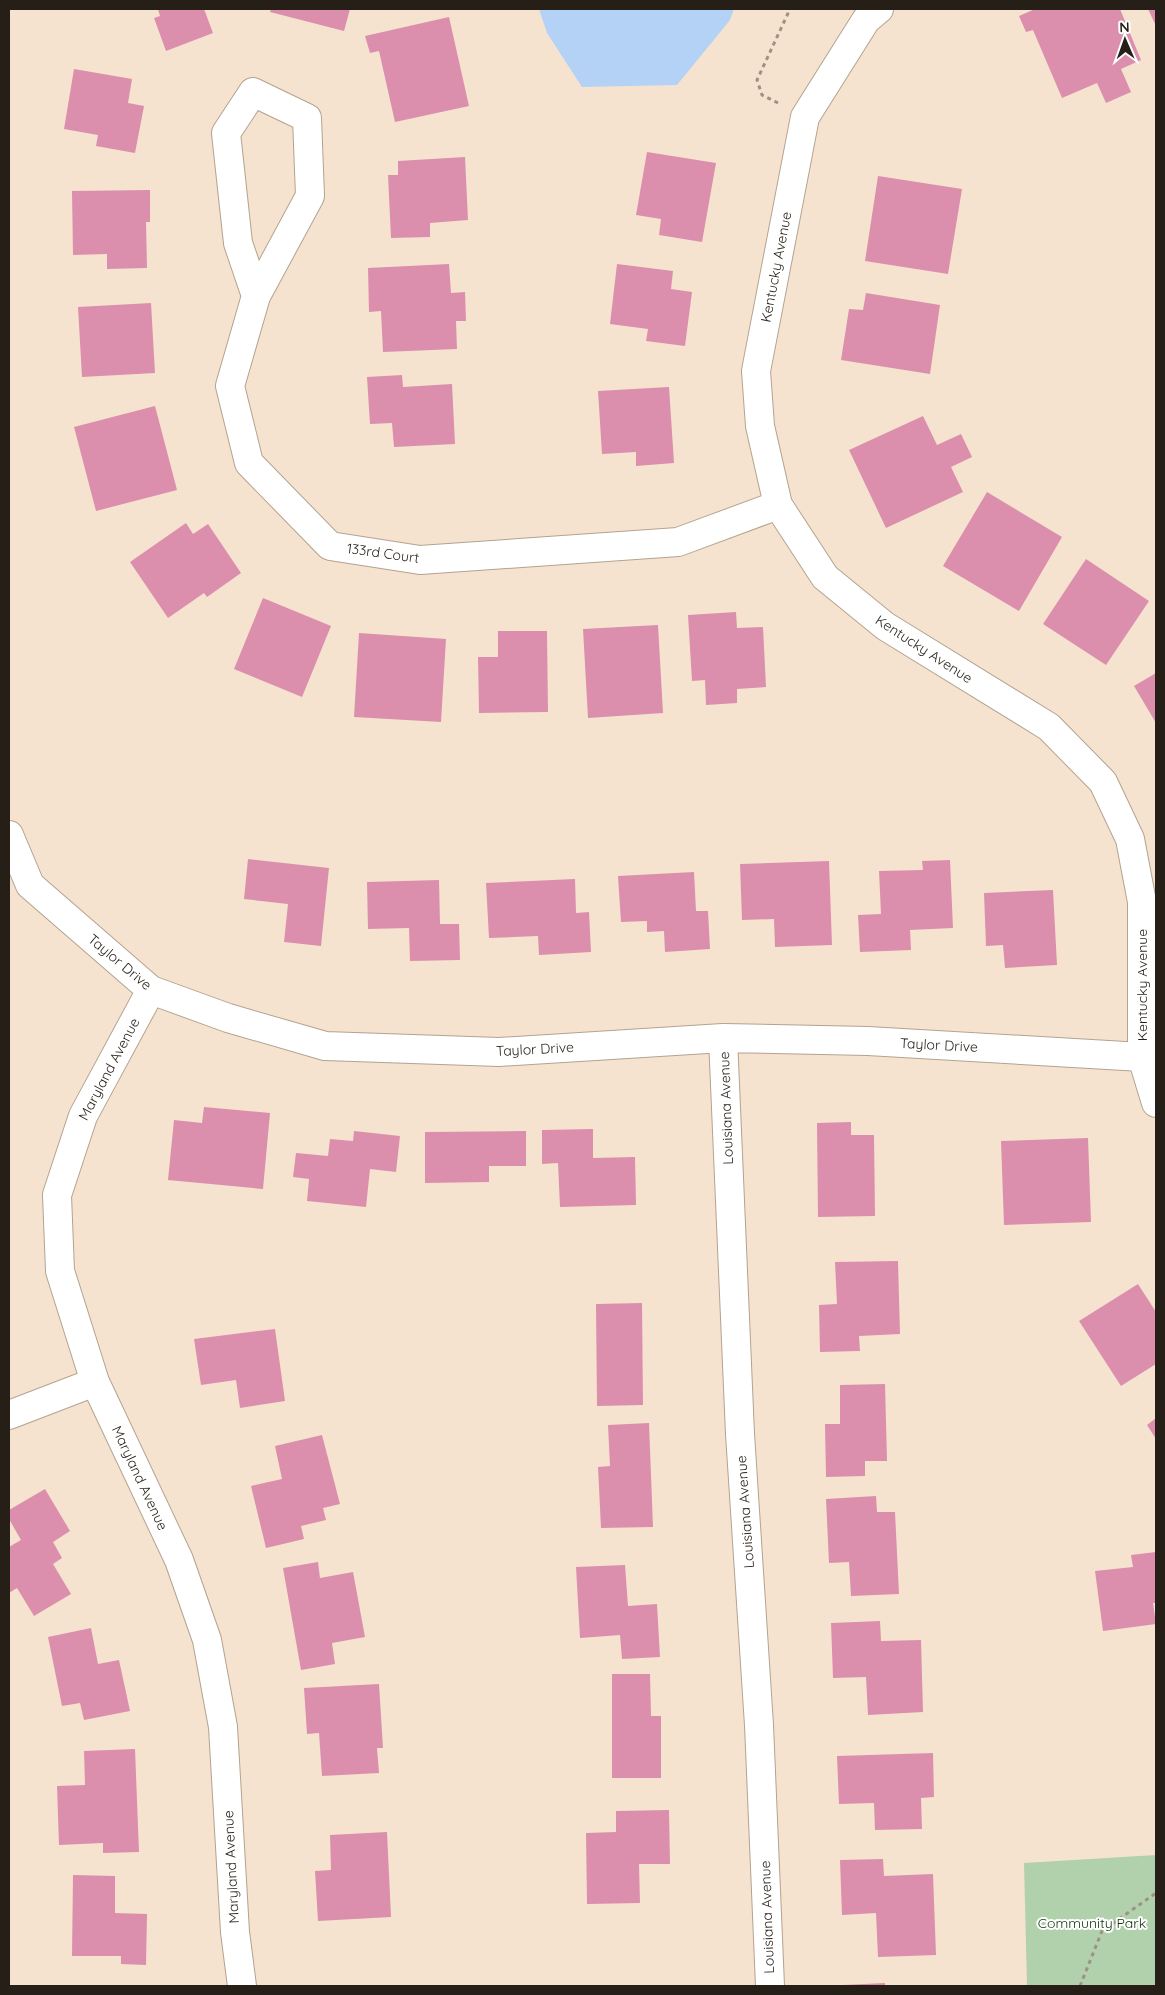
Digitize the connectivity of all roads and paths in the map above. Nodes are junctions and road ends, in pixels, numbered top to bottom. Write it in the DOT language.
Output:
graph roads {
  1 [pos="790,9"];
  2 [pos="879,9"];
  3 [pos="805,117"];
  4 [pos="256,296"];
  5 [pos="778,505"];
  6 [pos="9,834"];
  7 [pos="151,990"];
  8 [pos="723,1038"];
  9 [pos="1142,1056"];
  10 [pos="1156,1103"];
  11 [pos="95,1382"];
  12 [pos="9,1415"];
  13 [pos="1156,1893"];
  14 [pos="242,1986"];
  15 [pos="770,1986"];
  16 [pos="1080,1986"];
  1 -- 3 [label="path"];
  2 -- 3 [label="street, Kentucky Avenue"];
  3 -- 5 [label="street, Kentucky Avenue"];
  4 -- 4 [label="street, 133rd Court"];
  4 -- 5 [label="street, 133rd Court"];
  5 -- 9 [label="street, Kentucky Avenue"];
  6 -- 7 [label="street, Taylor Drive"];
  7 -- 8 [label="street, Taylor Drive"];
  7 -- 11 [label="street, Maryland Avenue"];
  8 -- 9 [label="street, Taylor Drive"];
  8 -- 15 [label="street, Louisiana Avenue"];
  9 -- 10 [label="street, Kentucky Avenue"];
  11 -- 12 [label="street"];
  11 -- 14 [label="street, Maryland Avenue"];
  13 -- 16 [label="path"];
}
